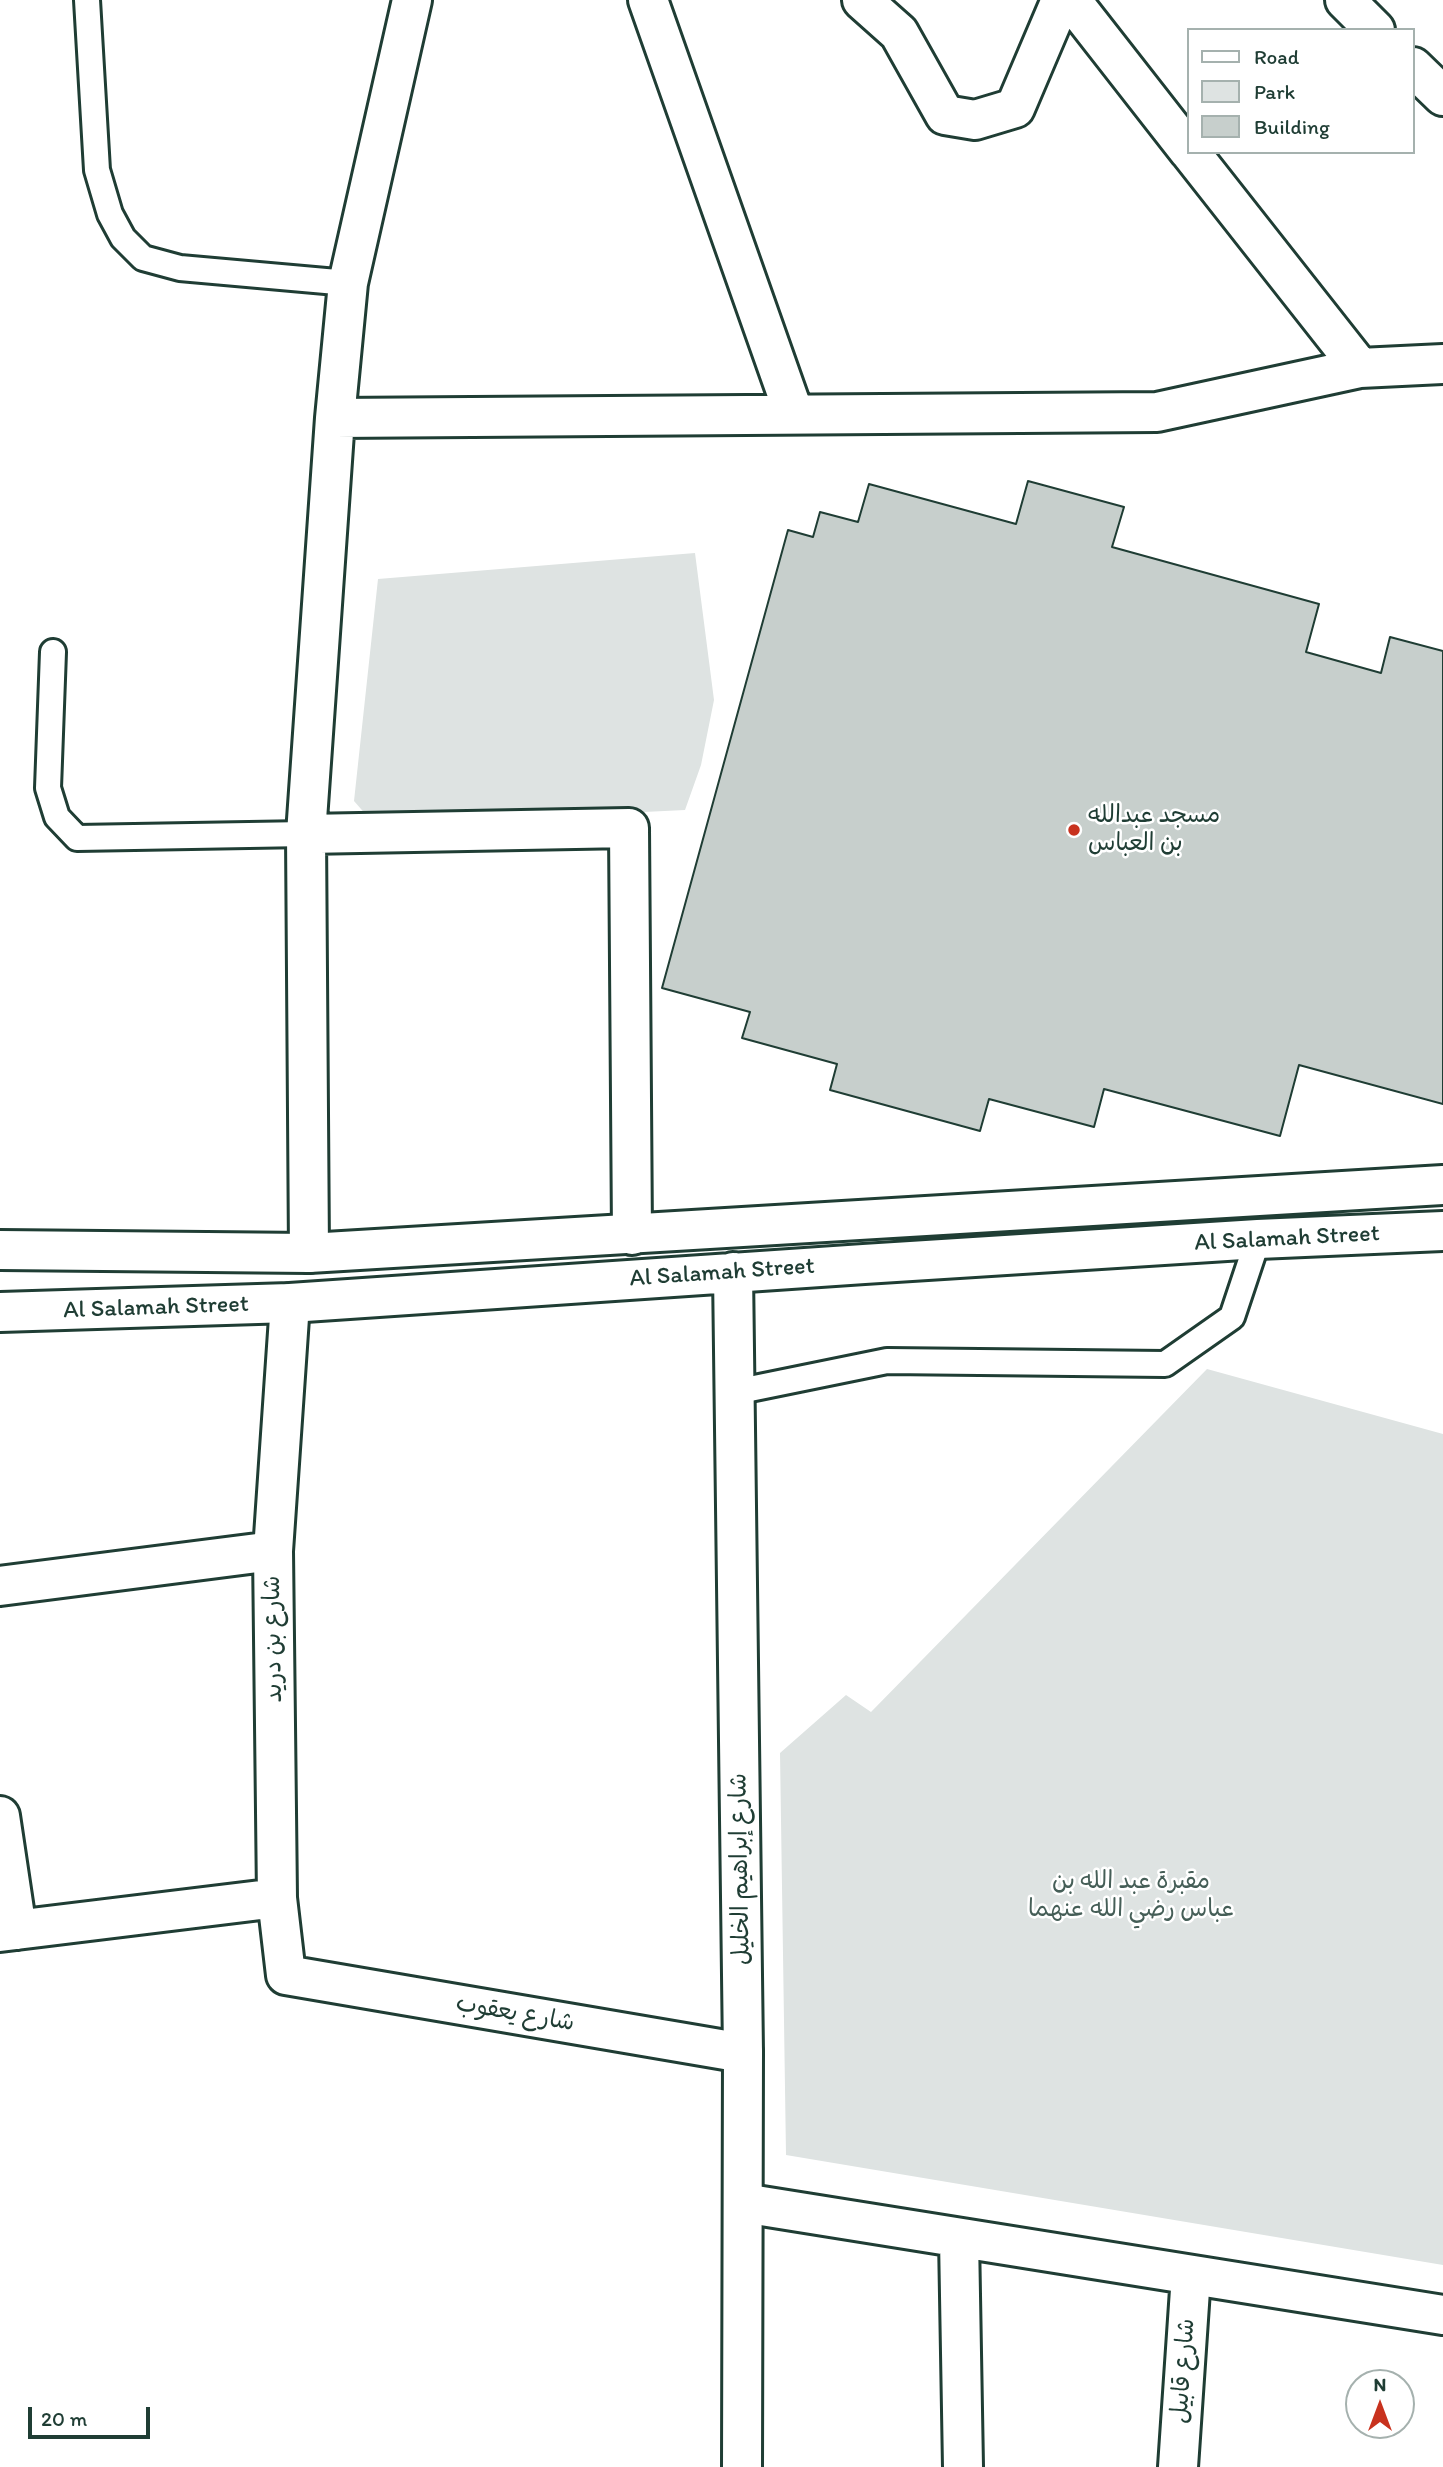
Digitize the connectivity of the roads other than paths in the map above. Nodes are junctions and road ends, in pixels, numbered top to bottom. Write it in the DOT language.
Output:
graph roads {
  1 [pos="87,0"];
  2 [pos="412,0"];
  3 [pos="648,0"];
  4 [pos="862,0"];
  5 [pos="1061,0"];
  6 [pos="1071,0"];
  7 [pos="1345,0"];
  8 [pos="1373,28"];
  9 [pos="1415,69"];
  10 [pos="1443,96"];
  11 [pos="1188,148"];
  12 [pos="1192,154"];
  13 [pos="348,283"];
  14 [pos="1443,364"];
  15 [pos="1360,368"];
  16 [pos="794,414"];
  17 [pos="335,418"];
  18 [pos="53,652"];
  19 [pos="306,834"];
  20 [pos="1443,1185"];
  21 [pos="1443,1231"];
  22 [pos="632,1235"];
  23 [pos="1258,1239"];
  24 [pos="0,1250"];
  25 [pos="309,1253"];
  26 [pos="733,1272"];
  27 [pos="290,1303"];
  28 [pos="0,1312"];
  29 [pos="735,1392"];
  30 [pos="273,1551"];
  31 [pos="0,1586"];
  32 [pos="0,1816"];
  33 [pos="277,1898"];
  34 [pos="8,1931"];
  35 [pos="286,1975"];
  36 [pos="743,2053"];
  37 [pos="743,2203"];
  38 [pos="959,2238"];
  39 [pos="1191,2275"];
  40 [pos="1443,2315"];
  41 [pos="742,2467"];
  42 [pos="962,2467"];
  43 [pos="1178,2467"];
  1 -- 13 [label="lane"];
  2 -- 13 [label="street"];
  3 -- 16 [label="street"];
  4 -- 5 [label="street"];
  6 -- 11 [label="street"];
  7 -- 8 [label="street"];
  9 -- 10 [label="street"];
  12 -- 15 [label="street"];
  13 -- 17 [label="street"];
  14 -- 15 [label="street"];
  15 -- 16 [label="street"];
  16 -- 17 [label="street"];
  17 -- 19 [label="street"];
  18 -- 19 [label="lane"];
  19 -- 22 [label="street"];
  19 -- 25 [label="street"];
  20 -- 22 [label="street, Al Salamah Street"];
  21 -- 23 [label="street, Al Salamah Street"];
  22 -- 25 [label="street, Al Salamah Street"];
  23 -- 26 [label="street, Al Salamah Street"];
  23 -- 29 [label="lane"];
  24 -- 25 [label="street, Al Salamah Street"];
  26 -- 27 [label="street, Al Salamah Street"];
  26 -- 29 [label="street, شارع إبراهيم الخليل"];
  27 -- 28 [label="street, Al Salamah Street"];
  27 -- 30 [label="street, شارع بن دريد"];
  29 -- 36 [label="street, شارع إبراهيم الخليل"];
  30 -- 31 [label="street"];
  30 -- 33 [label="street, شارع بن دريد"];
  32 -- 34 [label="street"];
  33 -- 34 [label="street"];
  33 -- 35 [label="street, شارع بن دريد"];
  35 -- 36 [label="street, شارع يعقوب"];
  36 -- 37 [label="street, شارع إبراهيم الخليل"];
  37 -- 38 [label="street"];
  37 -- 41 [label="street, شارع إبراهيم الخليل"];
  38 -- 39 [label="street"];
  38 -- 42 [label="street"];
  39 -- 40 [label="street"];
  39 -- 43 [label="street, شارع قابيل"];
}
